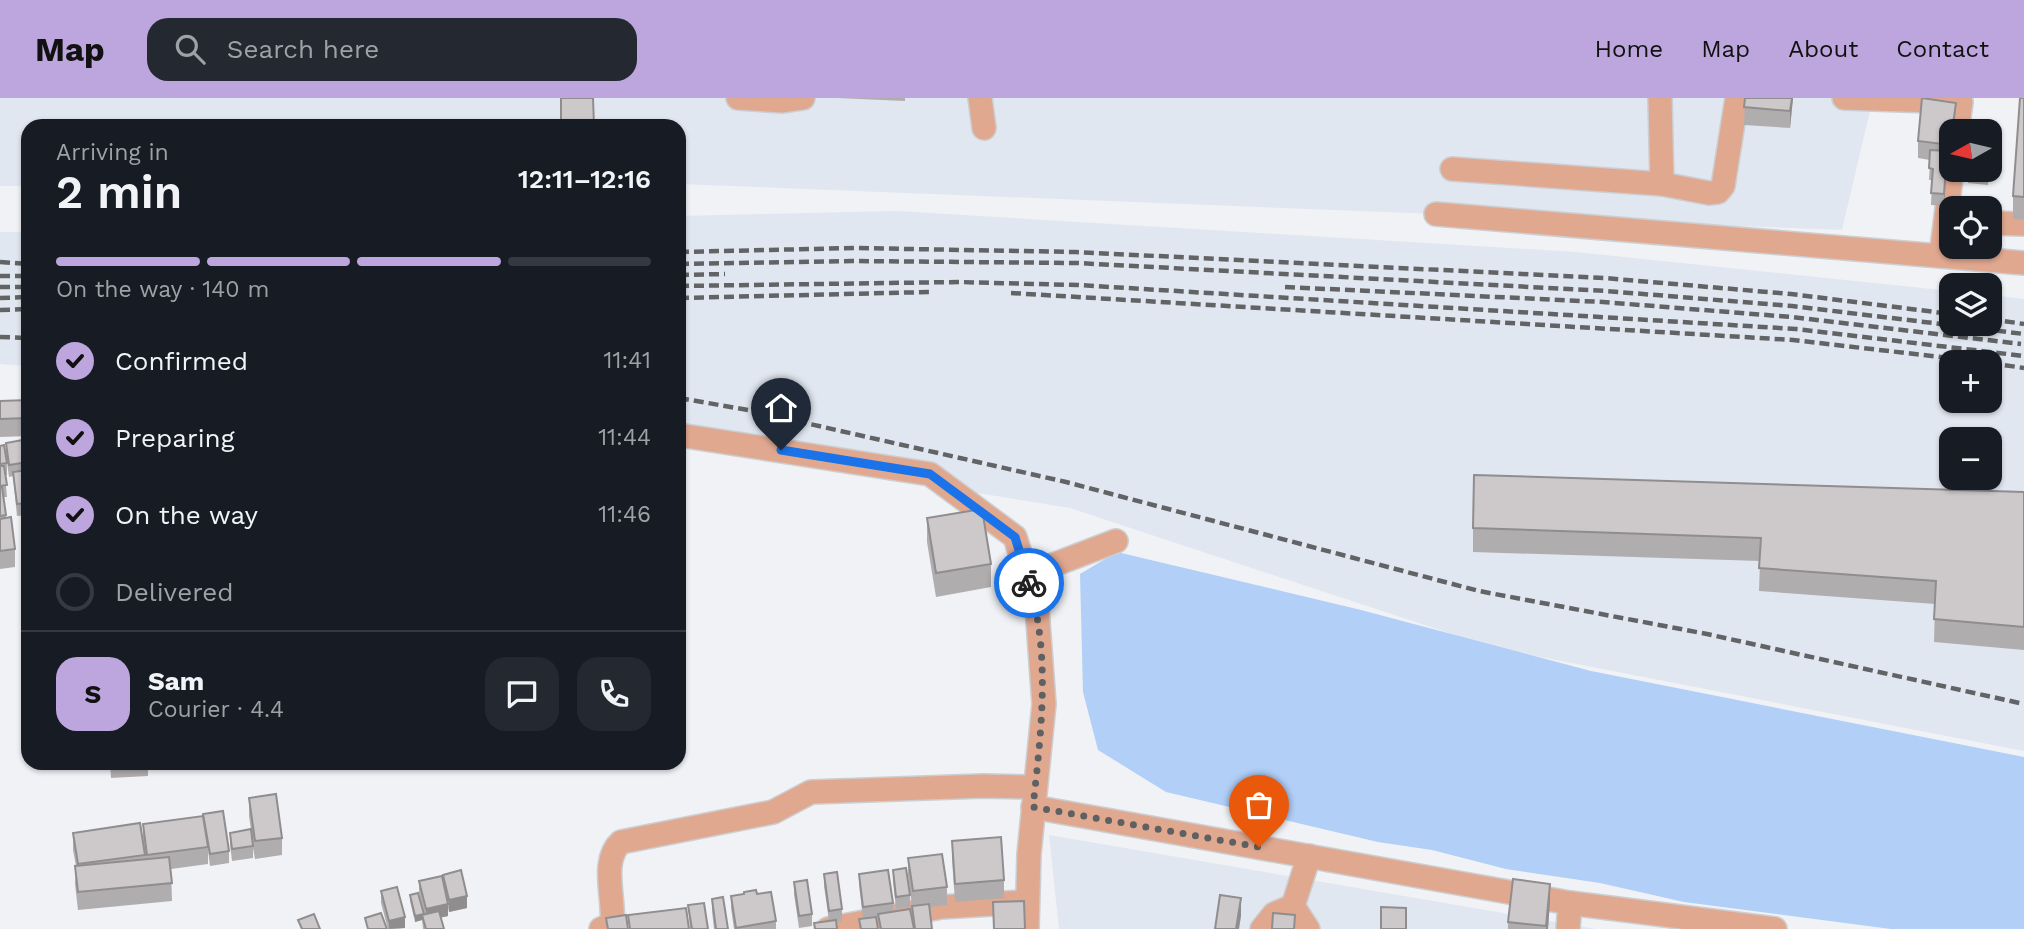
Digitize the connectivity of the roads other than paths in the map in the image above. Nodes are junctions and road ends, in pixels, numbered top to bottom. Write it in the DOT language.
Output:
graph roads {
  1 [pos="737,98"];
  2 [pos="803,98"];
  3 [pos="980,98"];
  4 [pos="1660,98"];
  5 [pos="1737,98"];
  6 [pos="1844,98"];
  7 [pos="1959,119"];
  8 [pos="984,128"];
  9 [pos="1451,169"];
  10 [pos="1662,184"];
  11 [pos="1436,214"];
  12 [pos="2002,224"];
  13 [pos="2024,225"];
  14 [pos="1939,256"];
  15 [pos="1972,259"];
  16 [pos="2024,264"];
  17 [pos="686,436"];
  18 [pos="1116,541"];
  19 [pos="1027,575"];
  20 [pos="1034,797"];
  21 [pos="1309,856"];
  22 [pos="1027,902"];
  23 [pos="1570,903"];
  24 [pos="1293,906"];
  25 [pos="601,929"];
  26 [pos="828,929"];
  27 [pos="1027,929"];
  28 [pos="1262,929"];
  29 [pos="1308,929"];
  30 [pos="1567,929"];
  31 [pos="1775,929"];
  1 -- 2 [label="street"];
  3 -- 8 [label="street"];
  4 -- 10 [label="street"];
  5 -- 10 [label="street"];
  6 -- 7 [label="street"];
  9 -- 10 [label="street"];
  11 -- 14 [label="street"];
  12 -- 13 [label="street"];
  15 -- 16 [label="street"];
  17 -- 19 [label="street"];
  18 -- 19 [label="street"];
  19 -- 20 [label="street"];
  20 -- 21 [label="street"];
  20 -- 22 [label="street"];
  20 -- 25 [label="street"];
  21 -- 23 [label="street"];
  21 -- 24 [label="street"];
  22 -- 26 [label="street"];
  22 -- 27 [label="street"];
  23 -- 30 [label="street"];
  23 -- 31 [label="street"];
  24 -- 28 [label="street"];
  24 -- 29 [label="street"];
}
